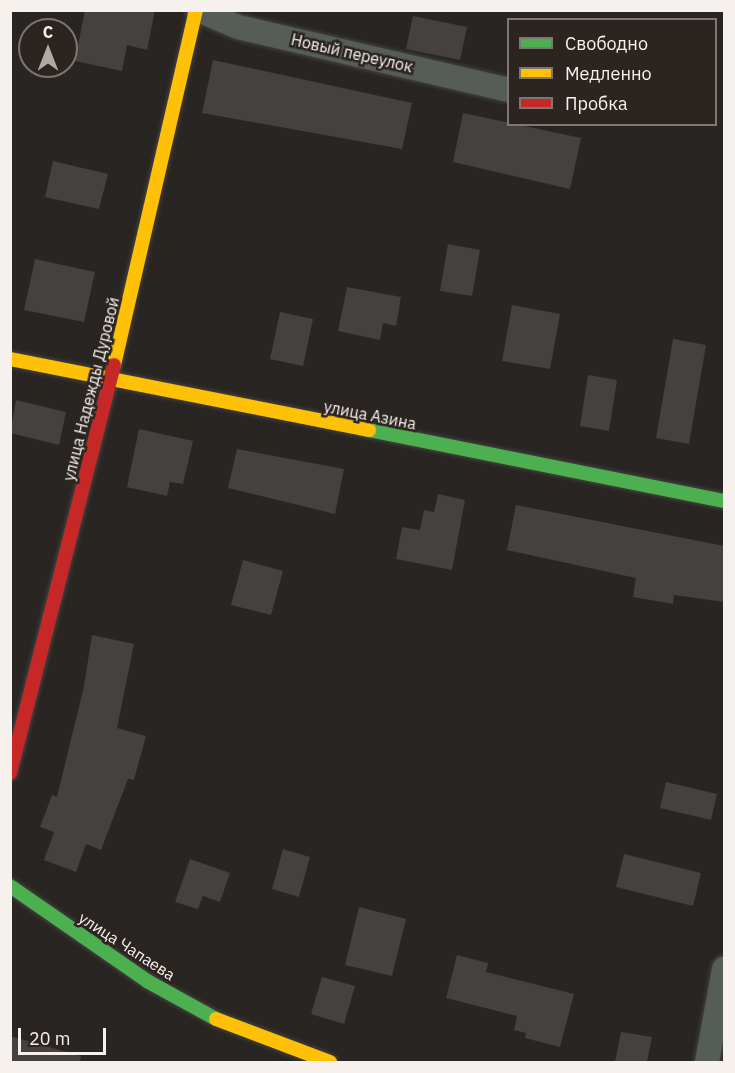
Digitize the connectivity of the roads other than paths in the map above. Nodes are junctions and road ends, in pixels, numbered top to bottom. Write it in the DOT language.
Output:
graph roads {
  1 [pos="197,10"];
  2 [pos="507,90"];
  3 [pos="10,359"];
  4 [pos="110,381"];
  5 [pos="724,501"];
  6 [pos="10,773"];
  7 [pos="10,886"];
  8 [pos="724,969"];
  9 [pos="330,1062"];
  10 [pos="706,1062"];
  1 -- 2 [label="street, Новый переулок"];
  1 -- 4 [label="street, улица Надежды Дуровой"];
  3 -- 4 [label="street, улица Азина"];
  4 -- 5 [label="street, улица Азина"];
  4 -- 6 [label="street, улица Надежды Дуровой"];
  7 -- 9 [label="street, улица Чапаева"];
  8 -- 10 [label="street"];
}
